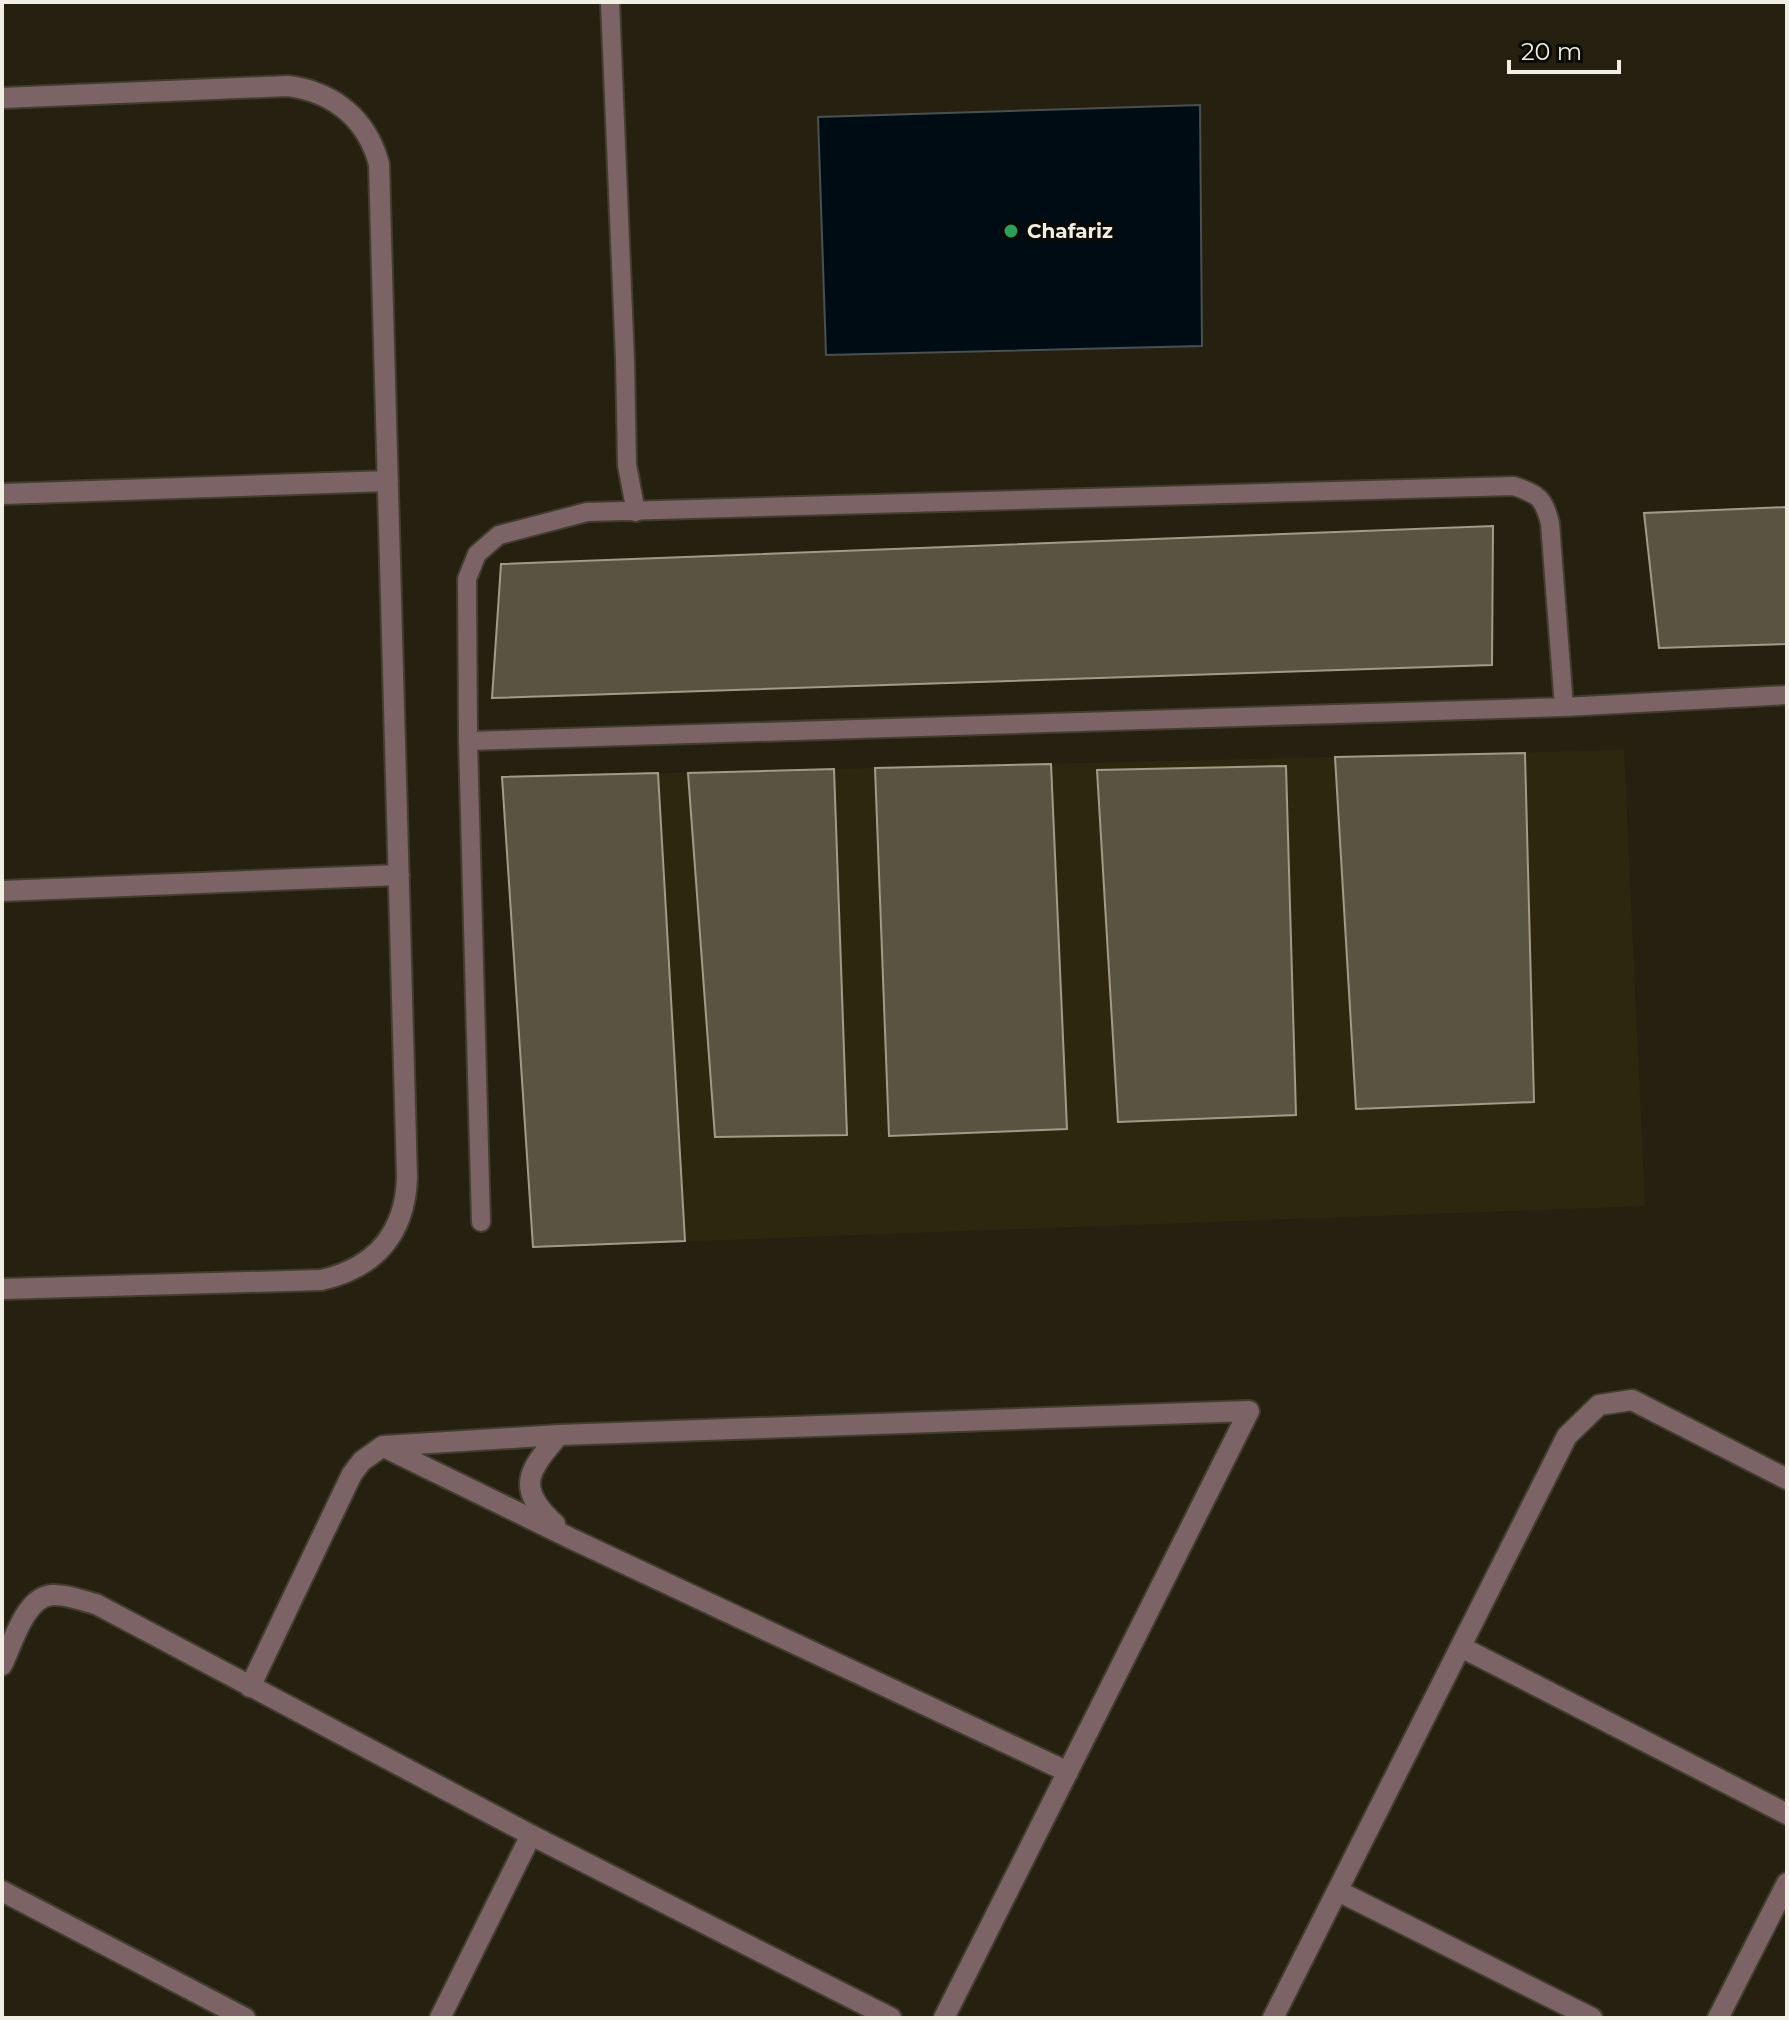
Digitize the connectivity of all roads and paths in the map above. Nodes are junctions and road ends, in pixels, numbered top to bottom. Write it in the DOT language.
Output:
graph roads {
  1 [pos="610,2"];
  2 [pos="2,98"];
  3 [pos="388,481"];
  4 [pos="2,494"];
  5 [pos="636,512"];
  6 [pos="1787,695"];
  7 [pos="1564,707"];
  8 [pos="468,741"];
  9 [pos="399,875"];
  10 [pos="2,891"];
  11 [pos="481,1222"];
  12 [pos="2,1289"];
  13 [pos="559,1435"];
  14 [pos="383,1446"];
  15 [pos="1787,1479"];
  16 [pos="570,1538"];
  17 [pos="1461,1647"];
  18 [pos="2,1665"];
  19 [pos="250,1687"];
  20 [pos="1068,1772"];
  21 [pos="1787,1814"];
  22 [pos="531,1835"];
  23 [pos="1787,1883"];
  24 [pos="2,1891"];
  25 [pos="1338,1891"];
  26 [pos="245,2018"];
  27 [pos="440,2018"];
  28 [pos="891,2018"];
  29 [pos="944,2018"];
  30 [pos="1273,2018"];
  31 [pos="1592,2018"];
  32 [pos="1718,2018"];
  1 -- 5 [label="lane"];
  2 -- 3 [label="street"];
  3 -- 4 [label="street"];
  3 -- 9 [label="street"];
  5 -- 7 [label="lane"];
  5 -- 8 [label="lane"];
  6 -- 7 [label="lane"];
  7 -- 8 [label="lane"];
  8 -- 11 [label="lane"];
  9 -- 10 [label="street"];
  9 -- 12 [label="street"];
  13 -- 14 [label="street"];
  13 -- 16 [label="street"];
  13 -- 20 [label="street"];
  14 -- 16 [label="street"];
  14 -- 19 [label="street"];
  15 -- 17 [label="street"];
  16 -- 20 [label="street"];
  17 -- 21 [label="street"];
  17 -- 25 [label="street"];
  18 -- 19 [label="street"];
  19 -- 22 [label="street"];
  20 -- 29 [label="street"];
  22 -- 27 [label="street"];
  22 -- 28 [label="street"];
  23 -- 32 [label="street"];
  24 -- 26 [label="street"];
  25 -- 30 [label="street"];
  25 -- 31 [label="street"];
}
